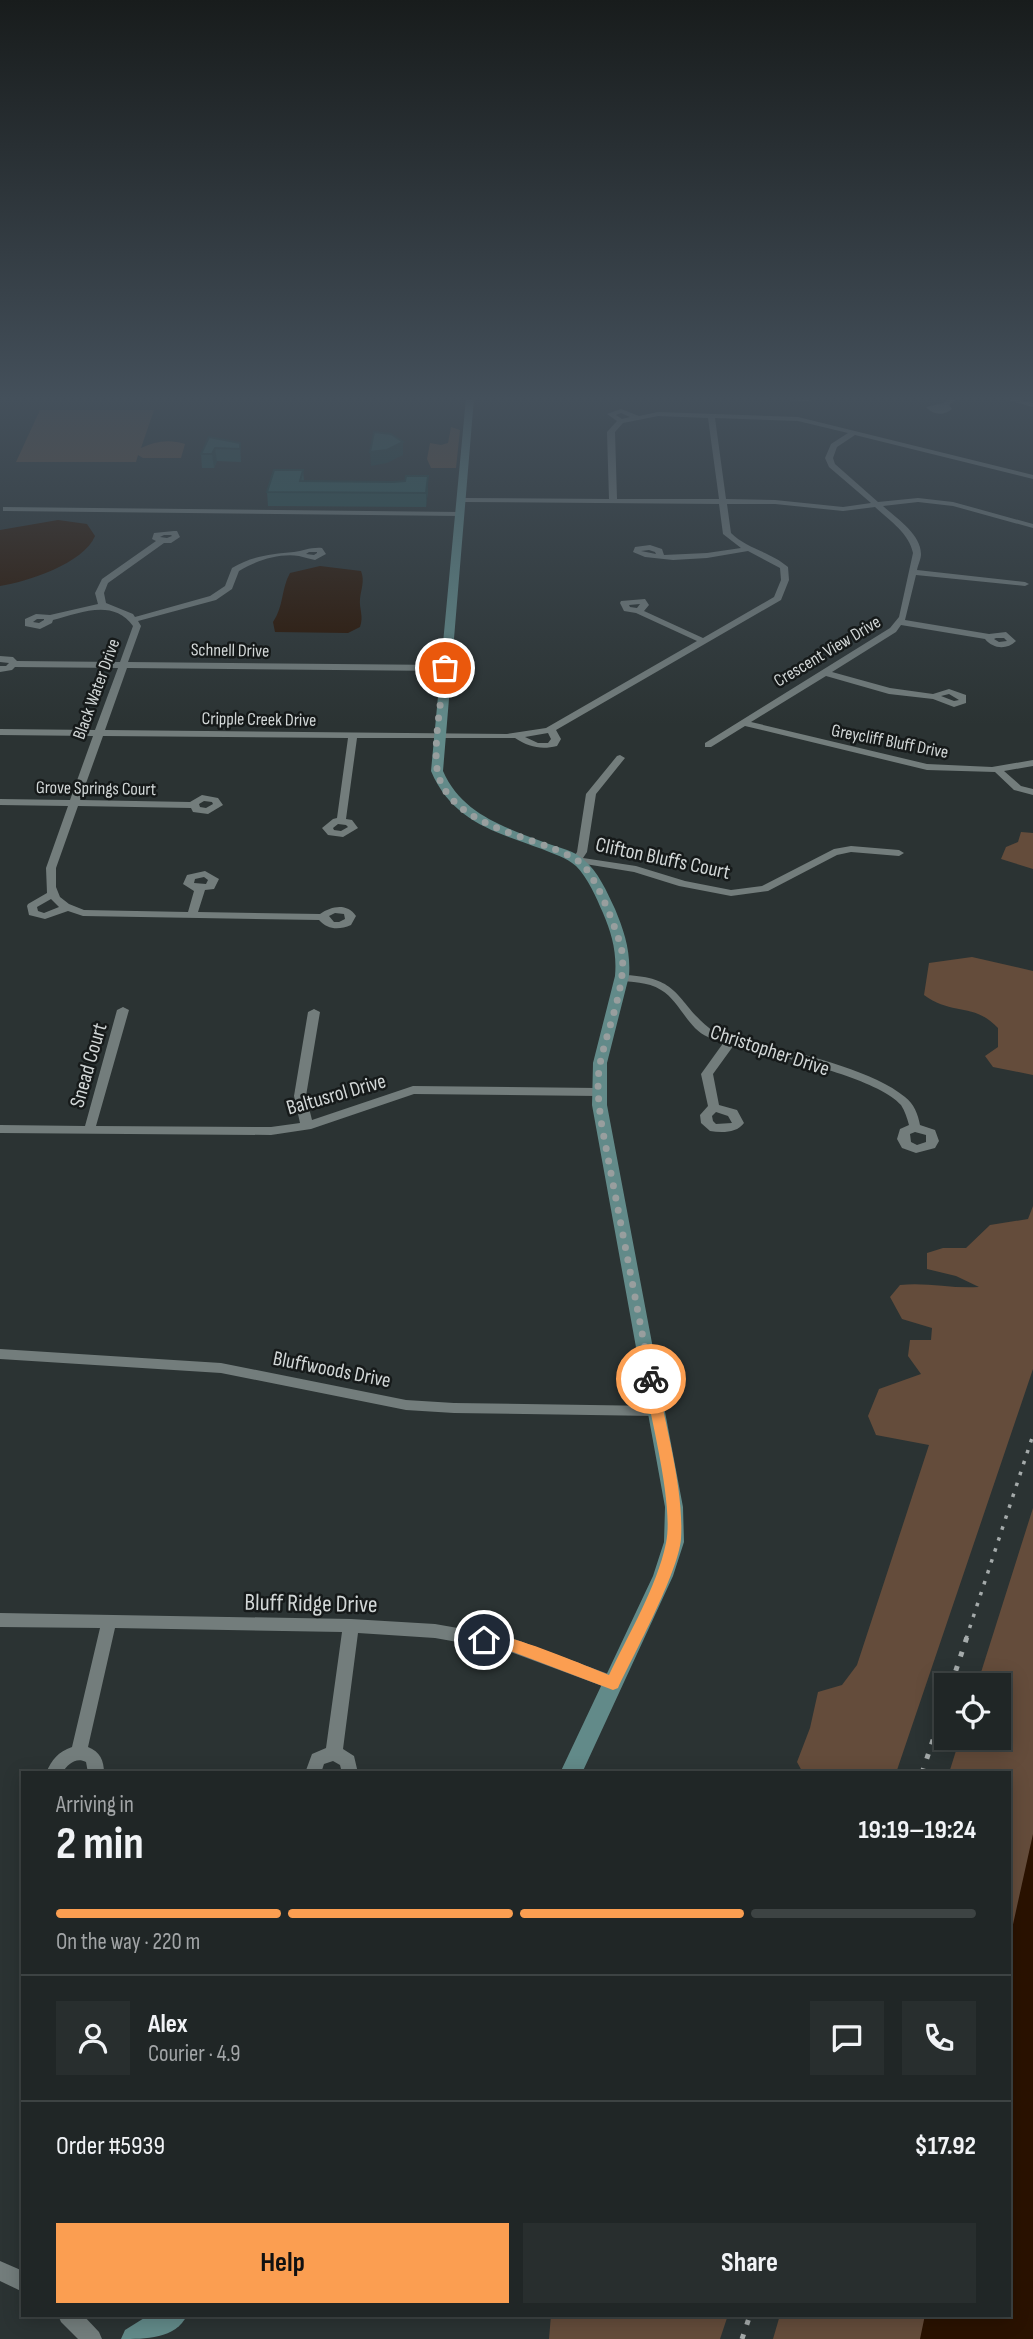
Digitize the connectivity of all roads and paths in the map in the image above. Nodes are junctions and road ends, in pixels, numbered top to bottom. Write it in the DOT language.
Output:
graph roads {
  1 [pos="146,507"];
  2 [pos="461,507"];
  3 [pos="725,507"];
  4 [pos="825,507"];
  5 [pos="859,507"];
  6 [pos="879,507"];
  7 [pos="960,507"];
  8 [pos="6,509"];
  9 [pos="1033,526"];
  10 [pos="161,541"];
  11 [pos="747,550"];
  12 [pos="302,554"];
  13 [pos="660,555"];
  14 [pos="912,572"];
  15 [pos="1030,585"];
  16 [pos="103,606"];
  17 [pos="639,611"];
  18 [pos="49,618"];
  19 [pos="134,620"];
  20 [pos="900,622"];
  21 [pos="989,637"];
  22 [pos="703,640"];
  23 [pos="0,659"];
  24 [pos="14,664"];
  25 [pos="124,665"];
  26 [pos="445,668"];
  27 [pos="0,669"];
  28 [pos="823,672"];
  29 [pos="935,697"];
  30 [pos="743,723"];
  31 [pos="551,729"];
  32 [pos="0,732"];
  33 [pos="98,733"];
  34 [pos="353,736"];
  35 [pos="438,736"];
  36 [pos="518,736"];
  37 [pos="708,745"];
  38 [pos="620,758"];
  39 [pos="1033,763"];
  40 [pos="1021,766"];
  41 [pos="998,770"];
  42 [pos="1033,776"];
  43 [pos="1033,792"];
  44 [pos="0,802"];
  45 [pos="73,803"];
  46 [pos="192,804"];
  47 [pos="341,821"];
  48 [pos="900,853"];
  49 [pos="577,860"];
  50 [pos="200,889"];
  51 [pos="51,895"];
  52 [pos="66,908"];
  53 [pos="192,915"];
  54 [pos="324,917"];
  55 [pos="621,978"];
  56 [pos="123,1010"];
  57 [pos="314,1012"];
  58 [pos="730,1041"];
  59 [pos="598,1092"];
  60 [pos="714,1107"];
  61 [pos="307,1126"];
  62 [pos="915,1127"];
  63 [pos="0,1129"];
  64 [pos="89,1130"];
  65 [pos="0,1354"];
  66 [pos="656,1411"];
  67 [pos="0,1620"];
  68 [pos="109,1622"];
  69 [pos="351,1626"];
  70 [pos="613,1683"];
  71 [pos="79,1752"];
  72 [pos="334,1753"];
  73 [pos="55,1771"];
  74 [pos="96,1771"];
  75 [pos="314,1771"];
  76 [pos="350,1771"];
  77 [pos="572,1771"];
  78 [pos="0,2271"];
  79 [pos="21,2281"];
  80 [pos="70,2317"];
  81 [pos="171,2317"];
  82 [pos="92,2339"];
  83 [pos="134,2339"];
  1 -- 8 [label="street"];
  2 -- 26 [label="street"];
  3 -- 11 [label="street, Cripple Creek Drive"];
  4 -- 5 [label="street"];
  6 -- 14 [label="street, Crescent View Drive"];
  7 -- 9 [label="street"];
  10 -- 16 [label="street, Black Water Drive"];
  11 -- 13 [label="street"];
  11 -- 22 [label="street, Cripple Creek Drive"];
  12 -- 19 [label="street"];
  14 -- 15 [label="street"];
  14 -- 20 [label="street, Crescent View Drive"];
  16 -- 18 [label="street"];
  16 -- 19 [label="street, Black Water Drive"];
  17 -- 22 [label="street"];
  19 -- 25 [label="street, Black Water Drive"];
  20 -- 21 [label="street"];
  20 -- 28 [label="street, Crescent View Drive"];
  22 -- 31 [label="street, Cripple Creek Drive"];
  23 -- 24 [label="street, Schnell Drive"];
  24 -- 25 [label="street, Schnell Drive"];
  24 -- 27 [label="street, Schnell Drive"];
  25 -- 26 [label="street, Schnell Drive"];
  25 -- 33 [label="street, Black Water Drive"];
  26 -- 35 [label="street"];
  28 -- 29 [label="street"];
  28 -- 30 [label="street, Crescent View Drive"];
  30 -- 37 [label="street, Crescent View Drive"];
  30 -- 41 [label="street, Greycliff Bluff Drive"];
  31 -- 36 [label="street, Cripple Creek Drive"];
  31 -- 36 [label="street, Cripple Creek Drive"];
  32 -- 33 [label="street, Cripple Creek Drive"];
  33 -- 34 [label="street, Cripple Creek Drive"];
  33 -- 45 [label="street, Black Water Drive"];
  34 -- 35 [label="street, Cripple Creek Drive"];
  34 -- 47 [label="street"];
  35 -- 36 [label="street, Cripple Creek Drive"];
  35 -- 49 [label="street"];
  38 -- 49 [label="street"];
  39 -- 40 [label="street, Greycliff Bluff Drive"];
  40 -- 41 [label="street, Greycliff Bluff Drive"];
  40 -- 42 [label="street"];
  41 -- 43 [label="street"];
  44 -- 45 [label="street, Grove Springs Court"];
  45 -- 46 [label="street, Grove Springs Court"];
  45 -- 51 [label="street, Black Water Drive"];
  48 -- 49 [label="street, Clifton Bluffs Court"];
  49 -- 55 [label="street"];
  50 -- 53 [label="street"];
  51 -- 52 [label="street"];
  51 -- 52 [label="street, Black Water Drive"];
  52 -- 53 [label="street, Black Water Drive"];
  53 -- 54 [label="street, Black Water Drive"];
  55 -- 58 [label="street, Christopher Drive"];
  55 -- 59 [label="street"];
  56 -- 64 [label="street, Snead Court"];
  57 -- 61 [label="street"];
  58 -- 60 [label="street"];
  58 -- 62 [label="street, Christopher Drive"];
  59 -- 61 [label="street, Baltusrol Drive"];
  59 -- 66 [label="street"];
  61 -- 64 [label="street, Baltusrol Drive"];
  63 -- 64 [label="street, Baltusrol Drive"];
  65 -- 66 [label="street, Bluffwoods Drive"];
  66 -- 70 [label="street"];
  67 -- 68 [label="street, Bluff Ridge Drive"];
  68 -- 69 [label="street, Bluff Ridge Drive"];
  68 -- 71 [label="street"];
  69 -- 70 [label="street, Bluff Ridge Drive"];
  69 -- 72 [label="street"];
  70 -- 77 [label="street"];
  71 -- 73 [label="street"];
  71 -- 74 [label="street"];
  72 -- 75 [label="street"];
  72 -- 76 [label="street"];
  78 -- 79 [label="street"];
  80 -- 82 [label="street"];
  81 -- 83 [label="street"];
}
